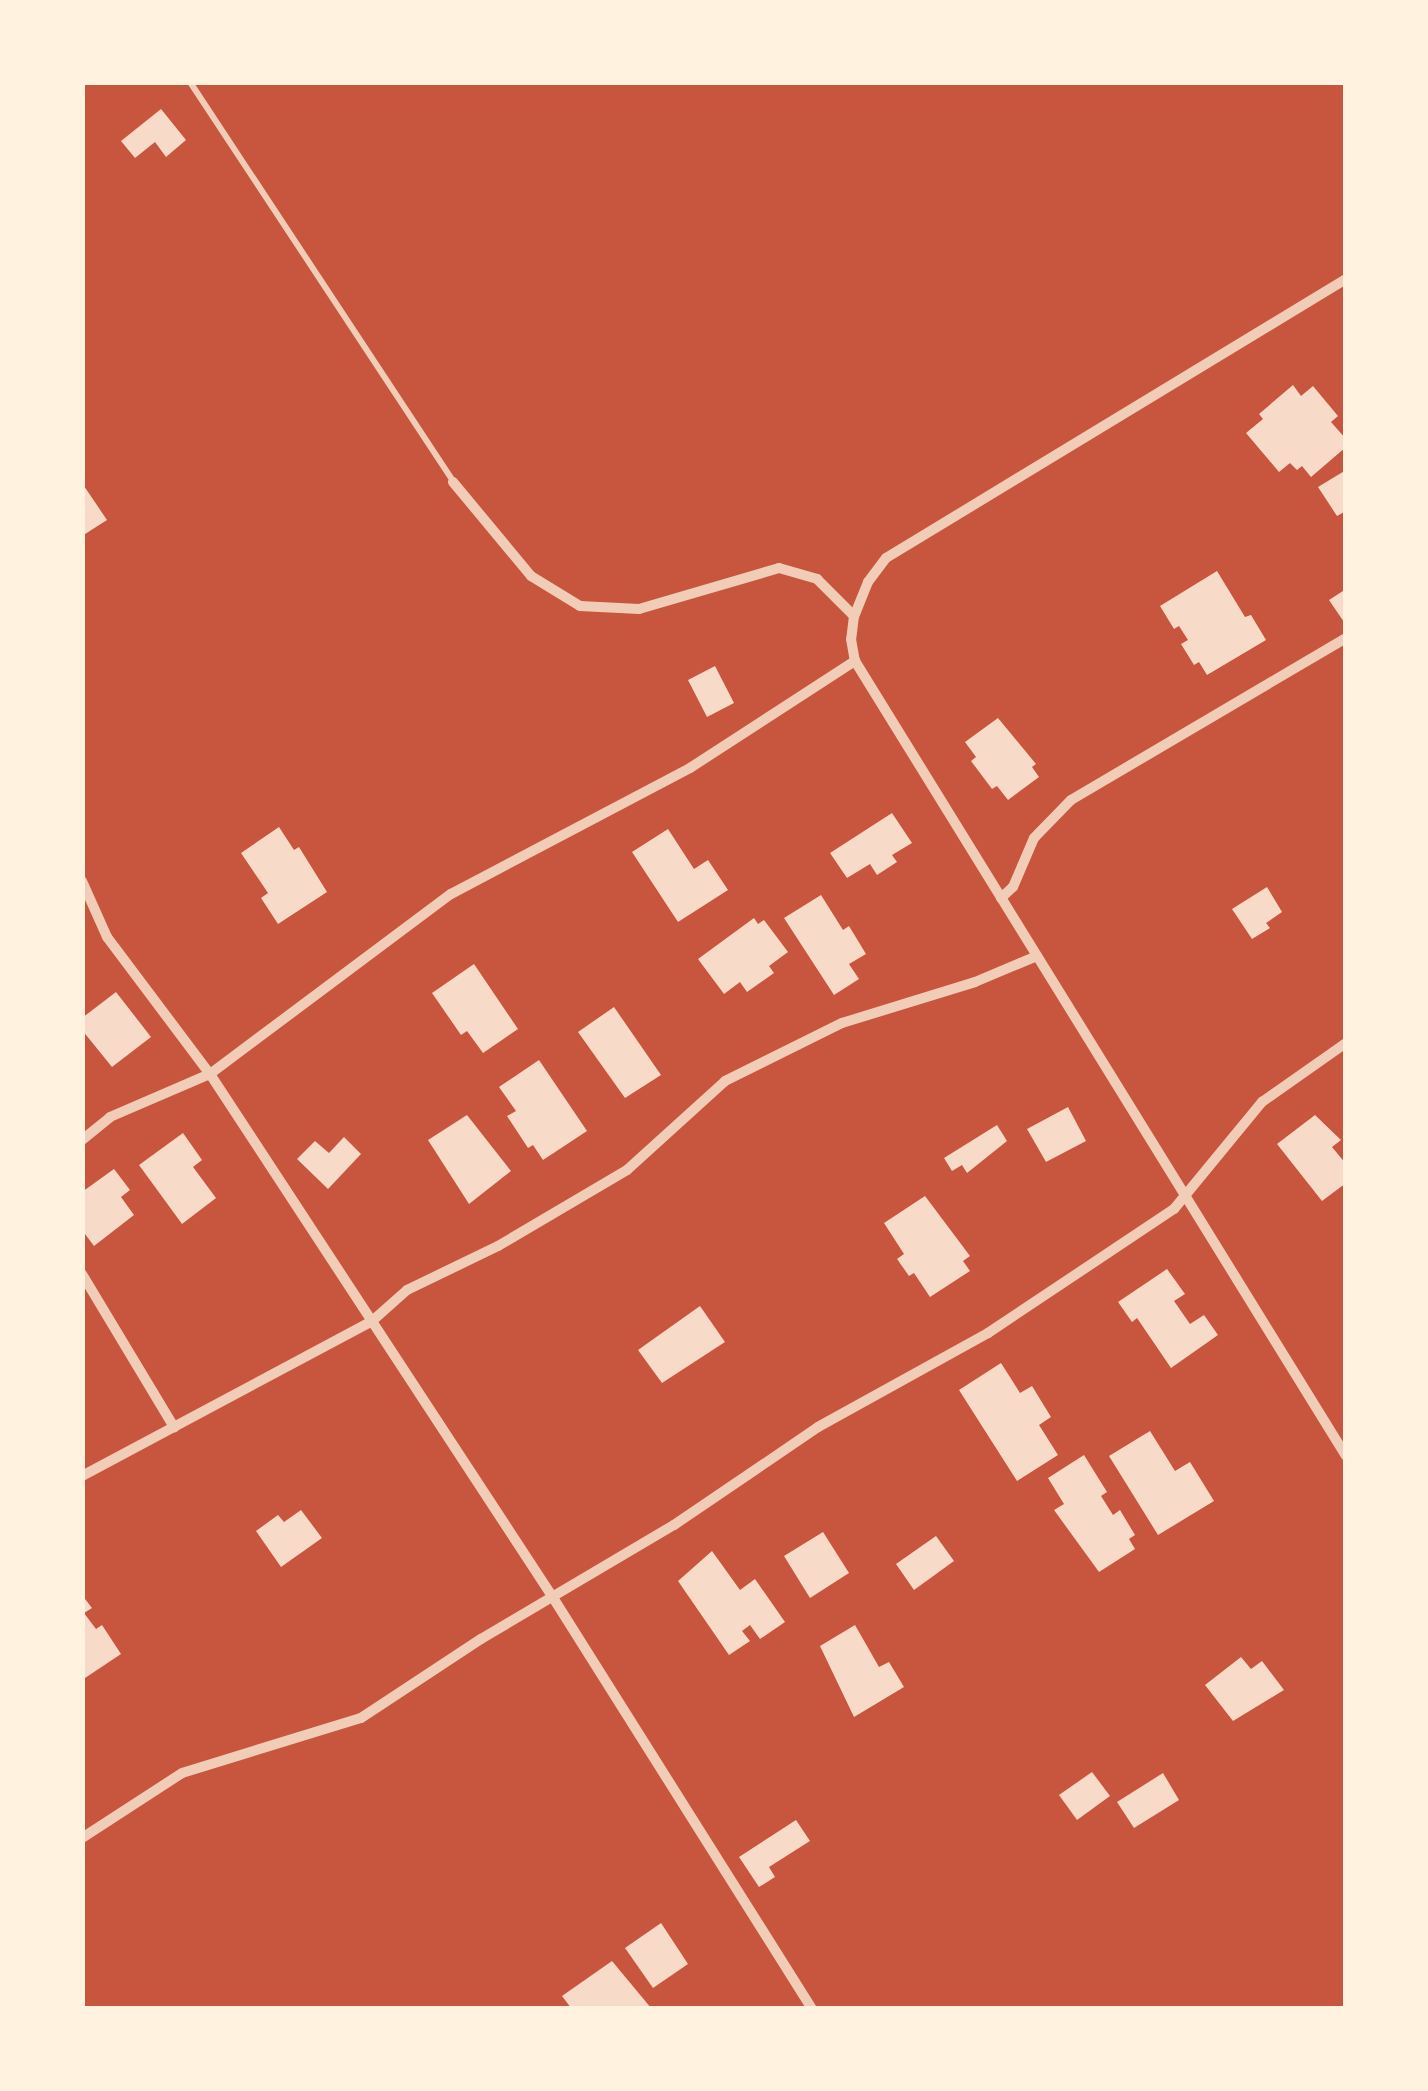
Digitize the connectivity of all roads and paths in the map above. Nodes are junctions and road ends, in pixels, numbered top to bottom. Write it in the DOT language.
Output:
graph roads {
  1 [pos="190,82"];
  2 [pos="1346,279"];
  3 [pos="454,482"];
  4 [pos="854,616"];
  5 [pos="1346,638"];
  6 [pos="855,661"];
  7 [pos="82,880"];
  8 [pos="1001,898"];
  9 [pos="1037,956"];
  10 [pos="1346,1044"];
  11 [pos="210,1074"];
  12 [pos="82,1140"];
  13 [pos="1186,1197"];
  14 [pos="82,1274"];
  15 [pos="371,1322"];
  16 [pos="174,1427"];
  17 [pos="1346,1456"];
  18 [pos="82,1476"];
  19 [pos="552,1596"];
  20 [pos="82,1838"];
  21 [pos="811,2008"];
  1 -- 3 [label="lane"];
  2 -- 4 [label="street"];
  3 -- 4 [label="street"];
  4 -- 6 [label="street"];
  5 -- 8 [label="street"];
  6 -- 8 [label="street"];
  6 -- 11 [label="street"];
  7 -- 11 [label="street"];
  8 -- 9 [label="street"];
  9 -- 13 [label="street"];
  9 -- 15 [label="street"];
  10 -- 13 [label="street"];
  11 -- 12 [label="street"];
  11 -- 15 [label="street"];
  13 -- 17 [label="street"];
  13 -- 19 [label="street"];
  14 -- 16 [label="street"];
  15 -- 16 [label="street"];
  15 -- 19 [label="street"];
  16 -- 18 [label="street"];
  19 -- 20 [label="street"];
  19 -- 21 [label="street"];
}
